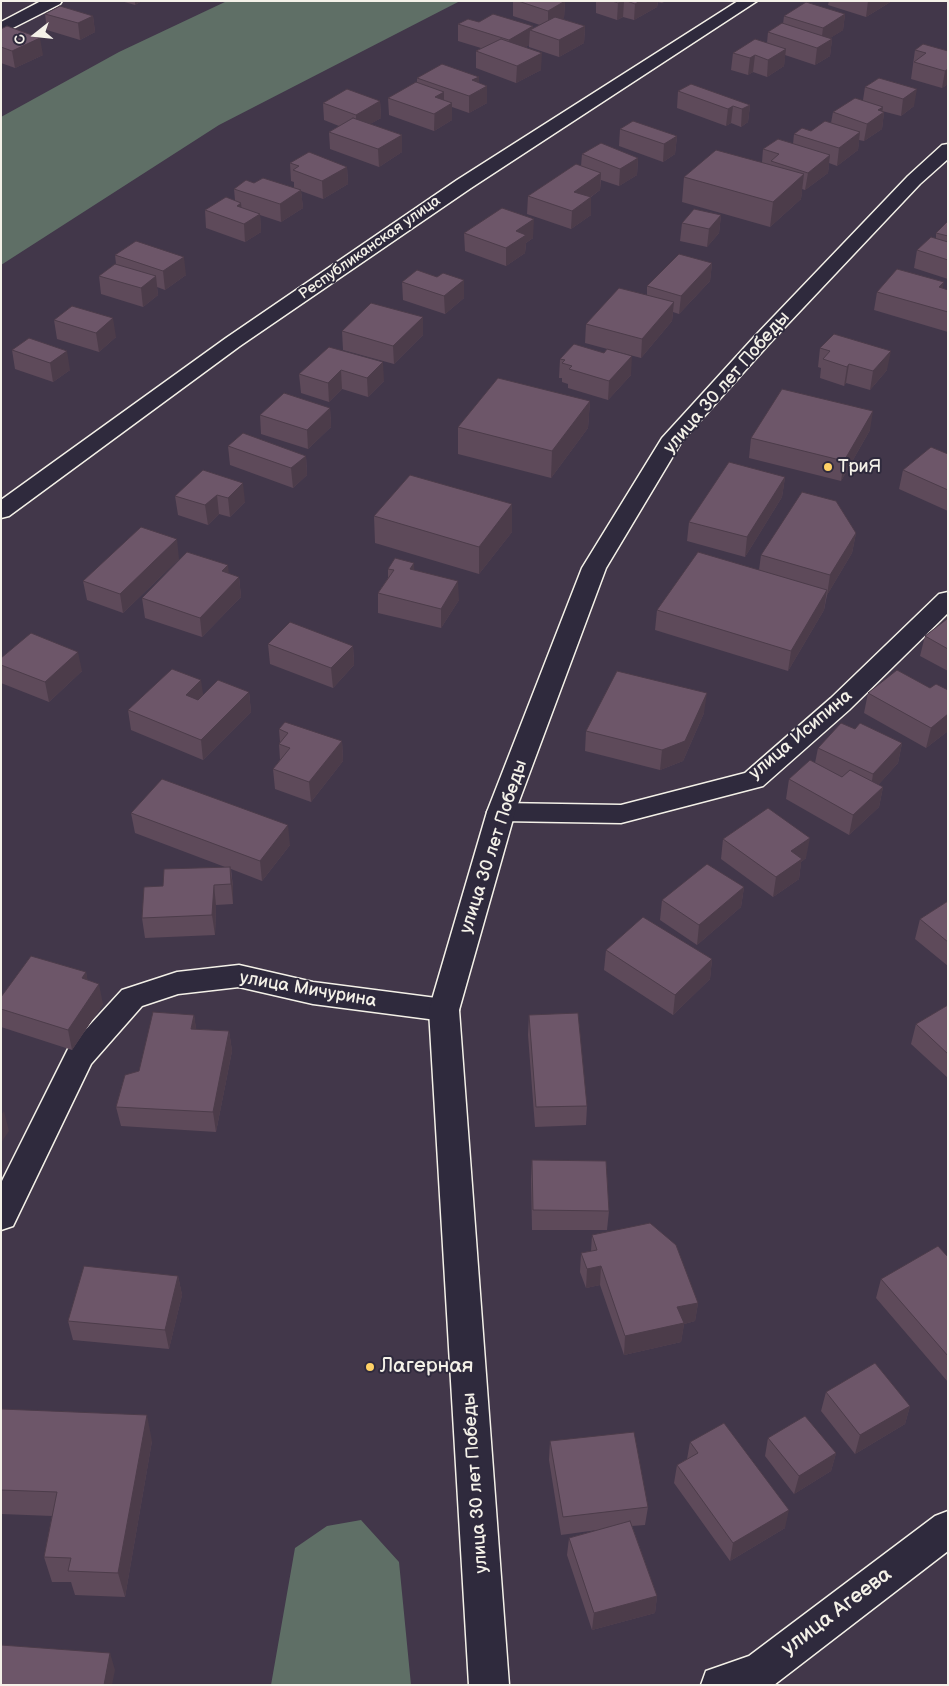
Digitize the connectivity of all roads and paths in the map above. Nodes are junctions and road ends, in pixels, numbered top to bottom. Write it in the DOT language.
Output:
graph roads {
  1 [pos="54,1"];
  2 [pos="749,1"];
  3 [pos="1,28"];
  4 [pos="948,149"];
  5 [pos="1,511"];
  6 [pos="948,599"];
  7 [pos="501,812"];
  8 [pos="444,1010"];
  9 [pos="1,1216"];
  10 [pos="948,1528"];
  11 [pos="489,1685"];
  12 [pos="720,1685"];
  1 -- 3 [label="street"];
  2 -- 5 [label="street, Республиканская улица"];
  4 -- 7 [label="street, улица 30 лет Победы"];
  6 -- 7 [label="street, улица Исипина"];
  7 -- 8 [label="street, улица 30 лет Победы"];
  8 -- 9 [label="street, улица Мичурина"];
  8 -- 11 [label="street, улица 30 лет Победы"];
  10 -- 12 [label="street, улица Агеева"];
}
